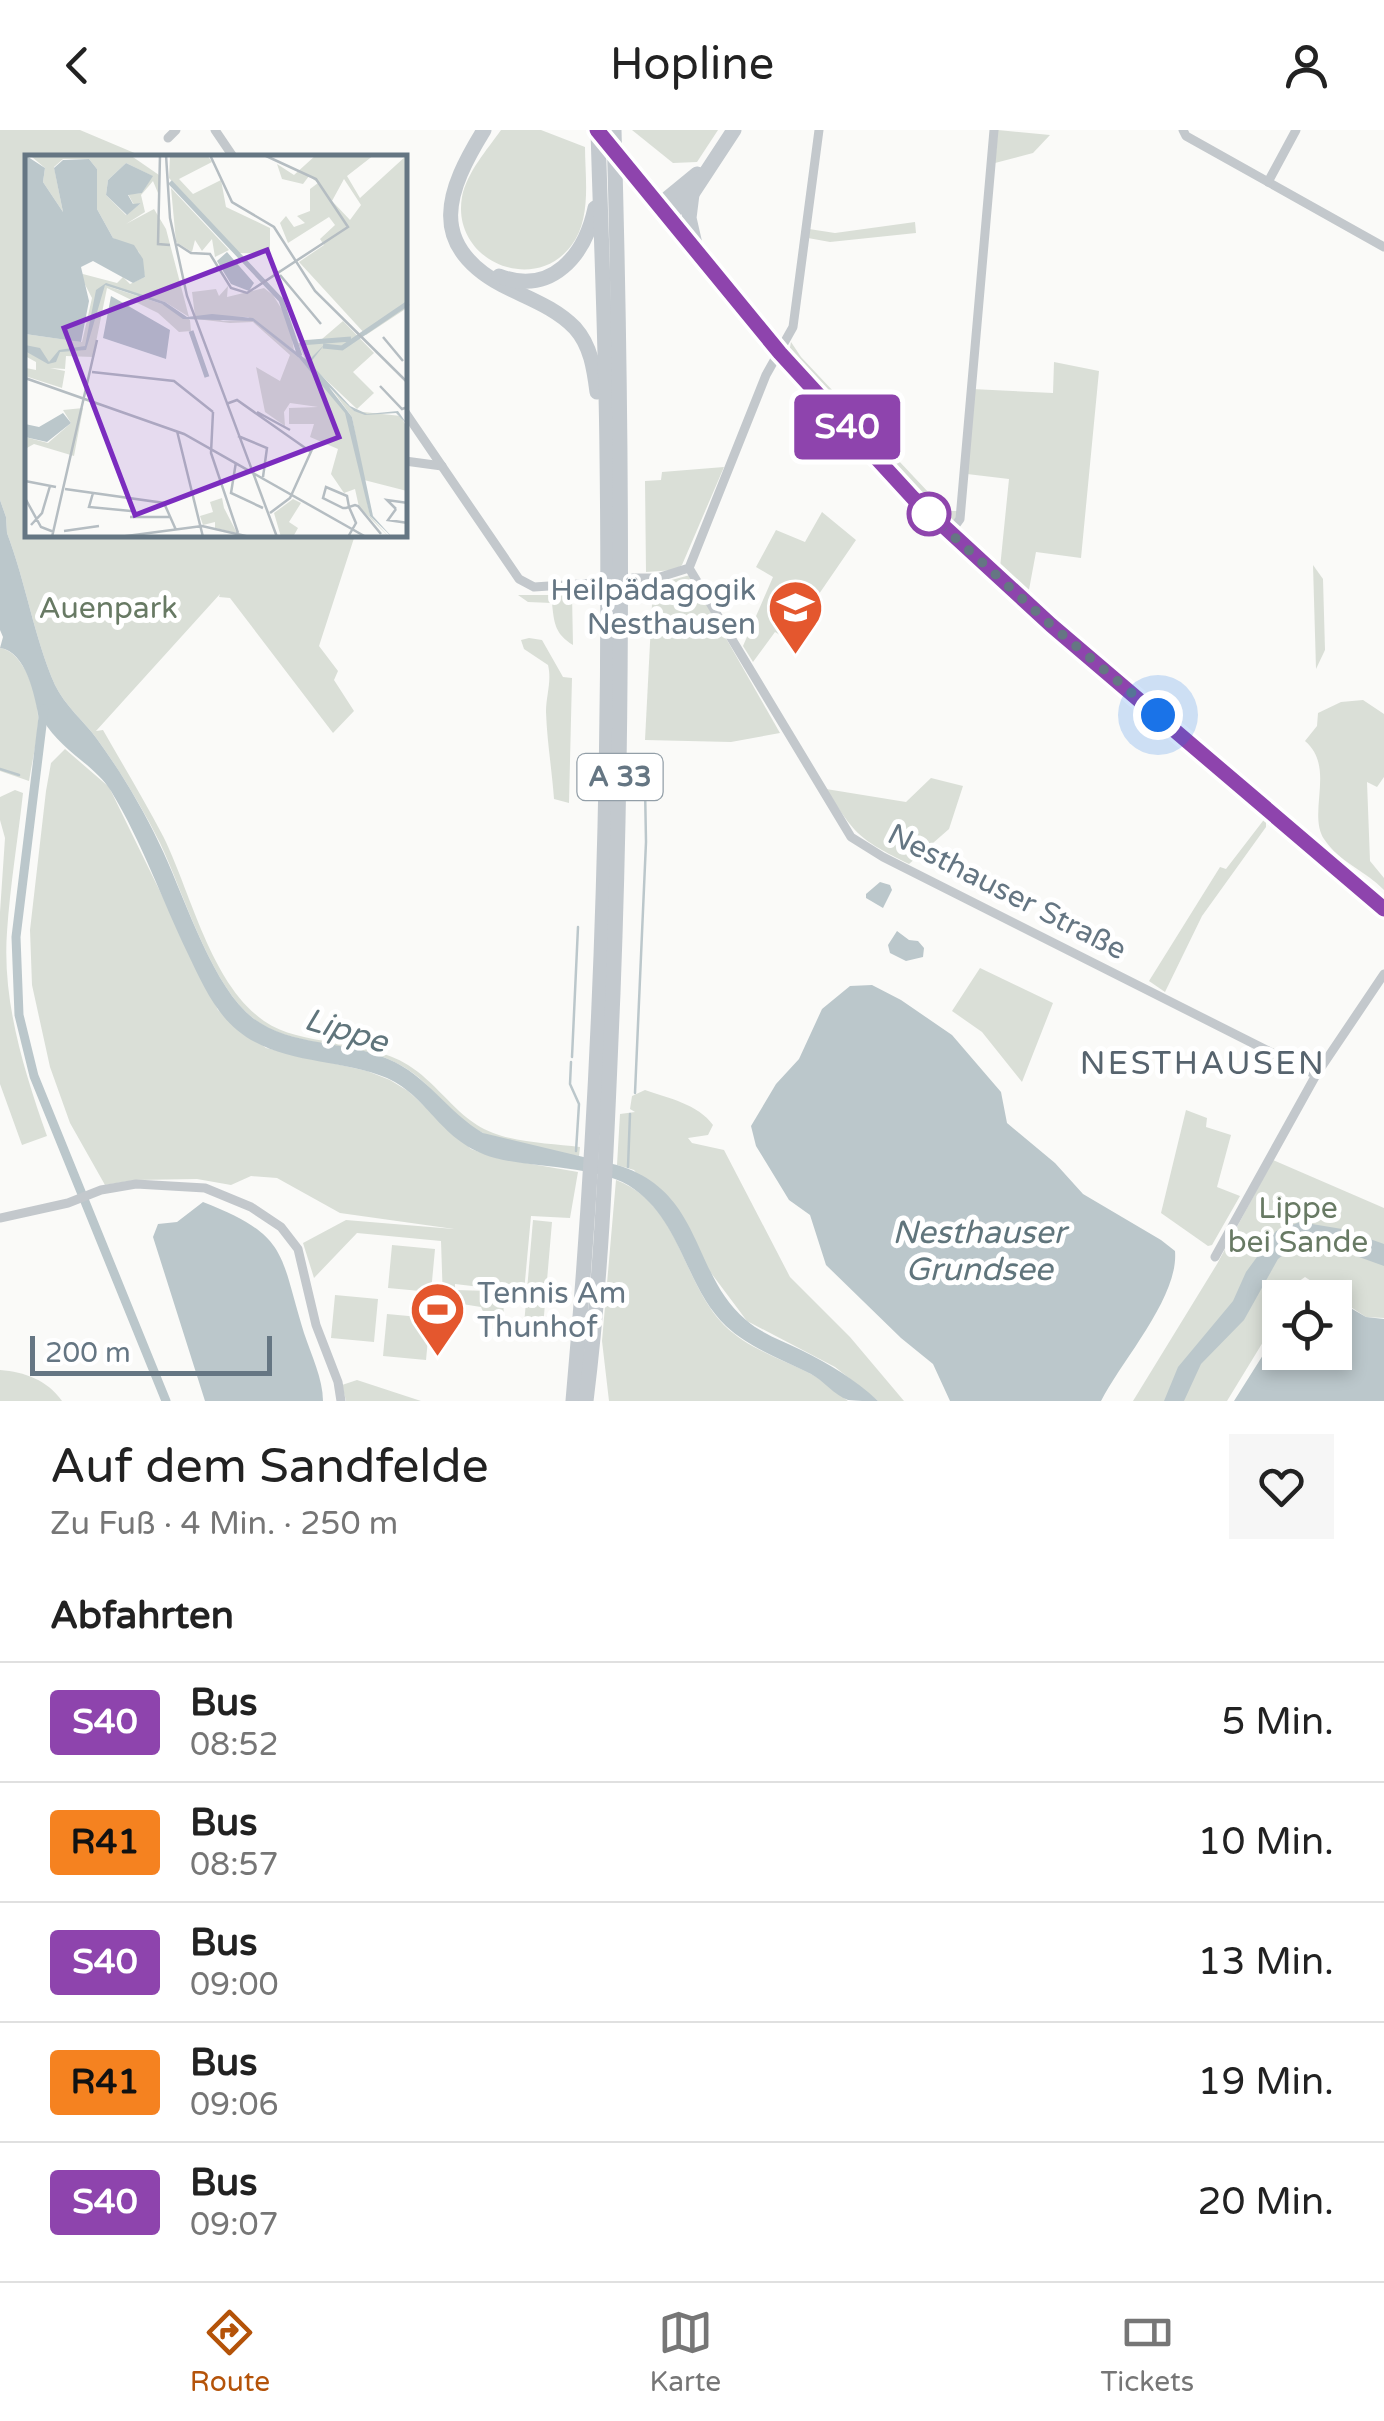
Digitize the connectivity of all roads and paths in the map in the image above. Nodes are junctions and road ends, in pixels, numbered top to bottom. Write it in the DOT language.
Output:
graph roads {
  1 [pos="176,130"];
  2 [pos="215,130"];
  3 [pos="488,130"];
  4 [pos="598,130"];
  5 [pos="614,130"];
  6 [pos="731,130"];
  7 [pos="819,130"];
  8 [pos="994,130"];
  9 [pos="1183,130"];
  10 [pos="1296,130"];
  11 [pos="168,138"];
  12 [pos="232,155"];
  13 [pos="600,181"];
  14 [pos="1268,182"];
  15 [pos="692,194"];
  16 [pos="663,211"];
  17 [pos="1384,247"];
  18 [pos="697,252"];
  19 [pos="780,353"];
  20 [pos="408,416"];
  21 [pos="607,456"];
  22 [pos="408,461"];
  23 [pos="442,466"];
  24 [pos="949,534"];
  25 [pos="690,568"];
  26 [pos="632,578"];
  27 [pos="594,583"];
  28 [pos="1384,909"];
  29 [pos="1384,974"];
  30 [pos="1316,1076"];
  31 [pos="601,1103"];
  32 [pos="0,1218"];
  33 [pos="594,1231"];
  34 [pos="1215,1258"];
  35 [pos="341,1401"];
  36 [pos="572,1401"];
  37 [pos="586,1401"];
  1 -- 11 [label="street"];
  2 -- 12 [label="street"];
  3 -- 13 [label="highway"];
  3 -- 21 [label="highway"];
  4 -- 13 [label="highway, A 33"];
  4 -- 16 [label="main road"];
  5 -- 31 [label="highway, A 33"];
  6 -- 15 [label="highway"];
  6 -- 16 [label="highway"];
  7 -- 19 [label="street"];
  8 -- 24 [label="street"];
  9 -- 14 [label="street"];
  10 -- 14 [label="street"];
  13 -- 21 [label="highway, A 33"];
  14 -- 17 [label="street"];
  15 -- 16 [label="highway"];
  15 -- 18 [label="highway"];
  16 -- 18 [label="main road"];
  18 -- 19 [label="main road"];
  19 -- 24 [label="main road"];
  19 -- 25 [label="street"];
  20 -- 23 [label="street"];
  21 -- 31 [label="highway, A 33"];
  22 -- 23 [label="street"];
  23 -- 27 [label="street"];
  24 -- 28 [label="main road"];
  25 -- 26 [label="street"];
  25 -- 30 [label="street, Nesthauser Straße"];
  29 -- 30 [label="street"];
  30 -- 34 [label="street"];
  31 -- 33 [label="highway, A 33"];
  32 -- 35 [label="street"];
  33 -- 36 [label="highway, A 33"];
  33 -- 37 [label="highway, A 33"];
}
